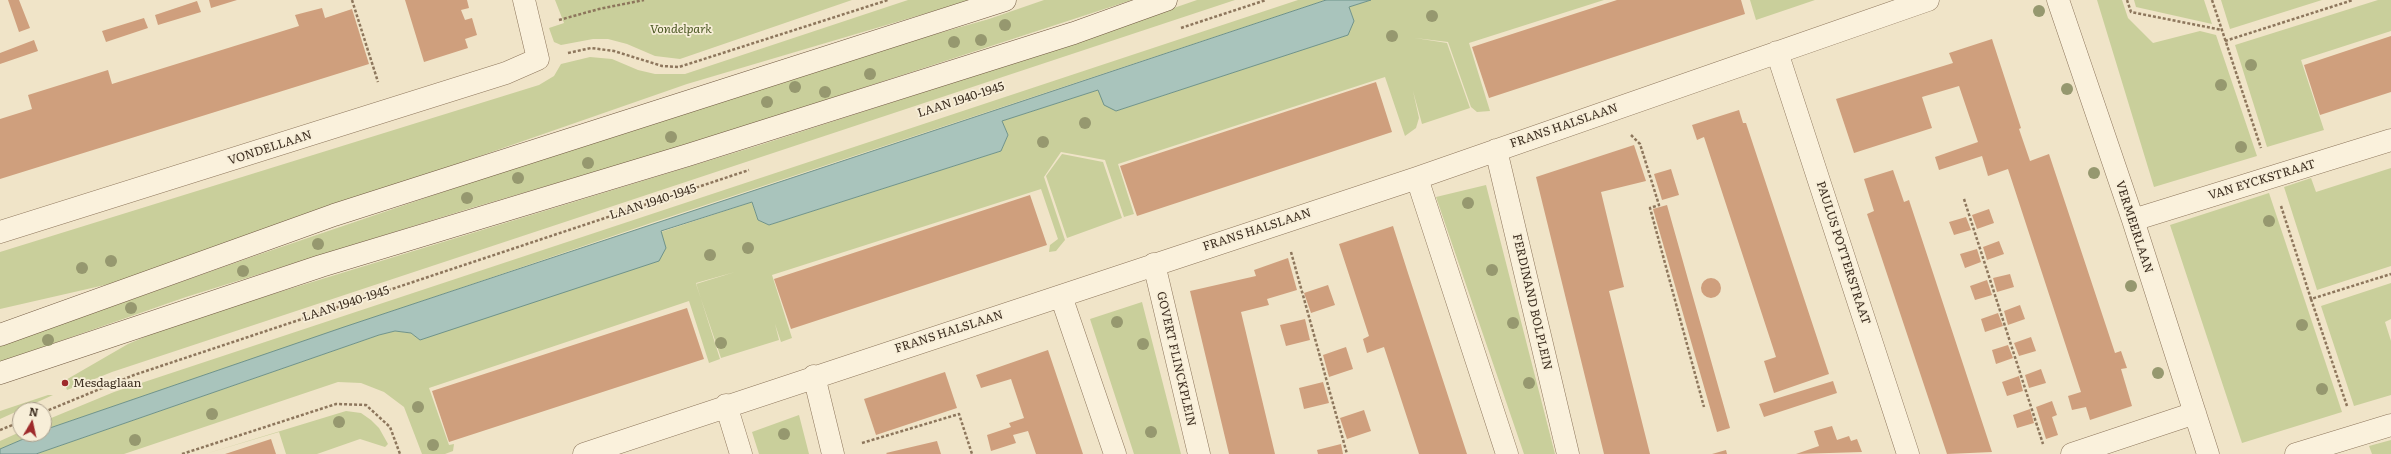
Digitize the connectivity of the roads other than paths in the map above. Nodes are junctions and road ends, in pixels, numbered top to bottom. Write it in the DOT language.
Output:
graph roads {
  1 [pos="524,0"];
  2 [pos="1005,0"];
  3 [pos="1166,0"];
  4 [pos="1928,0"];
  5 [pos="2058,0"];
  6 [pos="1777,52"];
  7 [pos="2391,140"];
  8 [pos="1496,150"];
  9 [pos="1417,178"];
  10 [pos="2133,220"];
  11 [pos="0,232"];
  12 [pos="1154,264"];
  13 [pos="1061,296"];
  14 [pos="0,335"];
  15 [pos="0,373"];
  16 [pos="814,376"];
  17 [pos="726,406"];
  18 [pos="2194,413"];
  19 [pos="2391,425"];
  20 [pos="833,453"];
  21 [pos="584,454"];
  22 [pos="741,454"];
  23 [pos="1115,454"];
  24 [pos="1199,454"];
  25 [pos="1507,454"];
  26 [pos="1568,454"];
  27 [pos="1908,454"];
  28 [pos="2072,454"];
  29 [pos="2208,454"];
  30 [pos="2296,454"];
  1 -- 11 [label="street, VONDELLAAN"];
  2 -- 14 [label="street"];
  3 -- 15 [label="street"];
  4 -- 6 [label="street, FRANS HALSLAAN"];
  5 -- 10 [label="street, VERMEERLAAN"];
  6 -- 8 [label="street, FRANS HALSLAAN"];
  6 -- 27 [label="street, PAULUS POTTERSTRAAT"];
  7 -- 10 [label="street, VAN EYCKSTRAAT"];
  8 -- 9 [label="street, FRANS HALSLAAN"];
  8 -- 26 [label="street, FERDINAND BOLPLEIN"];
  9 -- 12 [label="street, FRANS HALSLAAN"];
  9 -- 25 [label="street"];
  10 -- 18 [label="street, VERMEERLAAN"];
  12 -- 13 [label="street, FRANS HALSLAAN"];
  12 -- 24 [label="street, GOVERT FLINCKPLEIN"];
  13 -- 16 [label="street, FRANS HALSLAAN"];
  13 -- 23 [label="street"];
  16 -- 17 [label="street, FRANS HALSLAAN"];
  16 -- 20 [label="street"];
  17 -- 21 [label="street, FRANS HALSLAAN"];
  17 -- 22 [label="street"];
  18 -- 28 [label="street"];
  18 -- 29 [label="street, VERMEERLAAN"];
  19 -- 30 [label="street"];
}
